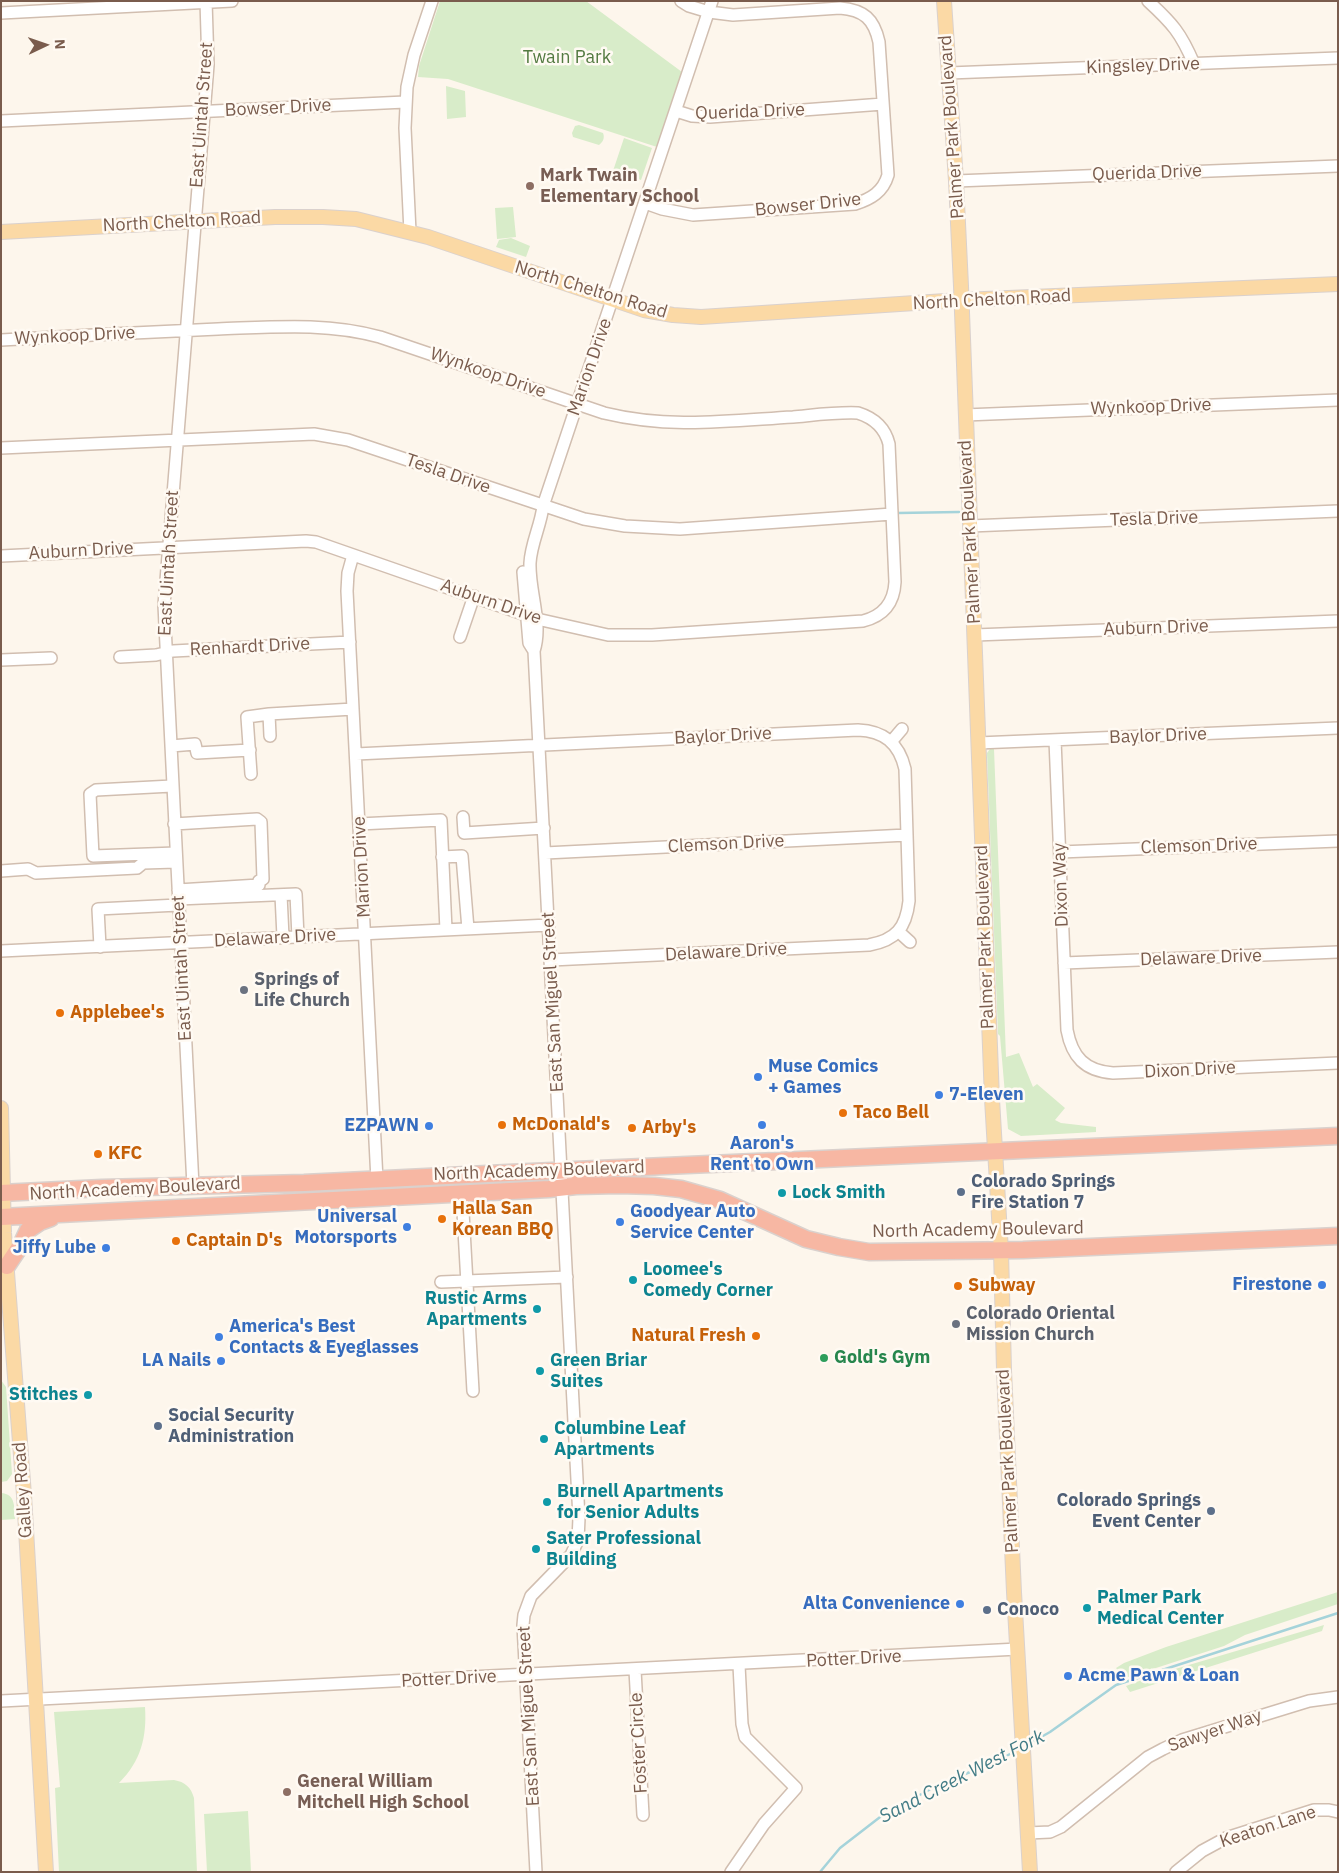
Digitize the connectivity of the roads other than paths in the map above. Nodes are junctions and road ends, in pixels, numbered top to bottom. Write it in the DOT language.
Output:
graph roads {
  1 [pos="232,1"];
  2 [pos="432,1"];
  3 [pos="680,1"];
  4 [pos="944,1"];
  5 [pos="1148,1"];
  6 [pos="206,2"];
  7 [pos="710,7"];
  8 [pos="1,13"];
  9 [pos="1338,58"];
  10 [pos="1194,64"];
  11 [pos="949,74"];
  12 [pos="406,102"];
  13 [pos="883,104"];
  14 [pos="204,111"];
  15 [pos="676,111"];
  16 [pos="1,121"];
  17 [pos="1338,166"];
  18 [pos="956,181"];
  19 [pos="646,203"];
  20 [pos="194,221"];
  21 [pos="1,232"];
  22 [pos="410,232"];
  23 [pos="1338,284"];
  24 [pos="613,300"];
  25 [pos="961,300"];
  26 [pos="185,331"];
  27 [pos="1,340"];
  28 [pos="1338,400"];
  29 [pos="577,404"];
  30 [pos="965,415"];
  31 [pos="176,439"];
  32 [pos="1,448"];
  33 [pos="544,506"];
  34 [pos="1338,511"];
  35 [pos="892,514"];
  36 [pos="970,526"];
  37 [pos="167,546"];
  38 [pos="353,555"];
  39 [pos="1,556"];
  40 [pos="474,596"];
  41 [pos="531,617"];
  42 [pos="1338,621"];
  43 [pos="975,635"];
  44 [pos="460,637"];
  45 [pos="350,642"];
  46 [pos="165,653"];
  47 [pos="120,656"];
  48 [pos="51,658"];
  49 [pos="1,660"];
  50 [pos="353,709"];
  51 [pos="269,714"];
  52 [pos="902,728"];
  53 [pos="1338,728"];
  54 [pos="270,736"];
  55 [pos="1054,740"];
  56 [pos="891,742"];
  57 [pos="978,743"];
  58 [pos="539,744"];
  59 [pos="171,746"];
  60 [pos="250,750"];
  61 [pos="356,754"];
  62 [pos="251,774"];
  63 [pos="172,786"];
  64 [pos="463,817"];
  65 [pos="174,824"];
  66 [pos="360,824"];
  67 [pos="544,828"];
  68 [pos="907,835"];
  69 [pos="1338,841"];
  70 [pos="545,852"];
  71 [pos="1060,852"];
  72 [pos="442,857"];
  73 [pos="176,858"];
  74 [pos="1,871"];
  75 [pos="281,895"];
  76 [pos="178,898"];
  77 [pos="549,925"];
  78 [pos="468,929"];
  79 [pos="446,930"];
  80 [pos="899,932"];
  81 [pos="365,933"];
  82 [pos="298,937"];
  83 [pos="283,938"];
  84 [pos="910,942"];
  85 [pos="180,943"];
  86 [pos="100,946"];
  87 [pos="1,951"];
  88 [pos="1338,952"];
  89 [pos="551,960"];
  90 [pos="1064,963"];
  91 [pos="1067,1030"];
  92 [pos="1338,1063"];
  93 [pos="1,1108"];
  94 [pos="1338,1136"];
  95 [pos="994,1151"];
  96 [pos="561,1172"];
  97 [pos="377,1180"];
  98 [pos="193,1186"];
  99 [pos="561,1188"];
  100 [pos="3,1193"];
  101 [pos="462,1194"];
  102 [pos="63,1213"];
  103 [pos="2,1217"];
  104 [pos="1338,1236"];
  105 [pos="1001,1251"];
  106 [pos="7,1266"];
  107 [pos="567,1277"];
  108 [pos="467,1281"];
  109 [pos="441,1282"];
  110 [pos="473,1391"];
  111 [pos="1018,1650"];
  112 [pos="739,1665"];
  113 [pos="635,1670"];
  114 [pos="527,1675"];
  115 [pos="1338,1697"];
  116 [pos="36,1700"];
  117 [pos="1,1702"];
  118 [pos="1338,1812"];
  119 [pos="643,1815"];
  120 [pos="1028,1833"];
  121 [pos="46,1872"];
  122 [pos="536,1872"];
  123 [pos="731,1872"];
  124 [pos="1030,1872"];
  125 [pos="1176,1872"];
  1 -- 6 [label="street"];
  2 -- 12 [label="street"];
  3 -- 7 [label="street"];
  4 -- 11 [label="main road, Palmer Park Boulevard"];
  5 -- 10 [label="street"];
  6 -- 8 [label="street"];
  6 -- 14 [label="street, East Uintah Street"];
  7 -- 13 [label="street"];
  7 -- 15 [label="street, Marion Drive"];
  9 -- 10 [label="street, Kingsley Drive"];
  10 -- 11 [label="street, Kingsley Drive"];
  11 -- 18 [label="main road, Palmer Park Boulevard"];
  12 -- 14 [label="street, Bowser Drive"];
  12 -- 22 [label="street"];
  13 -- 15 [label="street, Querida Drive"];
  13 -- 19 [label="street, Bowser Drive"];
  14 -- 16 [label="street, Bowser Drive"];
  14 -- 20 [label="street, East Uintah Street"];
  15 -- 19 [label="street, Marion Drive"];
  17 -- 18 [label="street, Querida Drive"];
  18 -- 25 [label="main road, Palmer Park Boulevard"];
  19 -- 24 [label="street, Marion Drive"];
  20 -- 21 [label="main road, North Chelton Road"];
  20 -- 22 [label="main road, North Chelton Road"];
  20 -- 26 [label="street, East Uintah Street"];
  22 -- 24 [label="main road, North Chelton Road"];
  23 -- 25 [label="main road, North Chelton Road"];
  24 -- 25 [label="main road, North Chelton Road"];
  24 -- 29 [label="street, Marion Drive"];
  25 -- 30 [label="main road, Palmer Park Boulevard"];
  26 -- 27 [label="street, Wynkoop Drive"];
  26 -- 29 [label="street, Wynkoop Drive"];
  26 -- 31 [label="street, East Uintah Street"];
  28 -- 30 [label="street, Wynkoop Drive"];
  29 -- 33 [label="street, Marion Drive"];
  29 -- 35 [label="street, Wynkoop Drive"];
  30 -- 36 [label="main road, Palmer Park Boulevard"];
  31 -- 32 [label="street, Tesla Drive"];
  31 -- 33 [label="street, Tesla Drive"];
  31 -- 37 [label="street, East Uintah Street"];
  33 -- 35 [label="street, Tesla Drive"];
  33 -- 41 [label="street, Marion Drive"];
  34 -- 36 [label="street, Tesla Drive"];
  35 -- 41 [label="street, Auburn Drive"];
  36 -- 43 [label="main road, Palmer Park Boulevard"];
  37 -- 38 [label="street, Auburn Drive"];
  37 -- 39 [label="street, Auburn Drive"];
  37 -- 46 [label="street, East Uintah Street"];
  38 -- 40 [label="street, Auburn Drive"];
  38 -- 45 [label="street, Marion Drive"];
  40 -- 41 [label="street, Auburn Drive"];
  40 -- 44 [label="street"];
  41 -- 58 [label="street, East San Miguel Street"];
  42 -- 43 [label="street, Auburn Drive"];
  43 -- 57 [label="main road, Palmer Park Boulevard"];
  45 -- 46 [label="street, Renhardt Drive"];
  45 -- 50 [label="street, Marion Drive"];
  46 -- 47 [label="street, Renhardt Drive"];
  46 -- 59 [label="street, East Uintah Street"];
  48 -- 49 [label="street"];
  50 -- 51 [label="street"];
  50 -- 61 [label="street, Marion Drive"];
  51 -- 54 [label="street"];
  51 -- 60 [label="street"];
  52 -- 56 [label="street"];
  53 -- 55 [label="street, Baylor Drive"];
  55 -- 57 [label="street, Baylor Drive"];
  55 -- 71 [label="street, Dixon Way"];
  56 -- 58 [label="street, Baylor Drive"];
  56 -- 68 [label="street"];
  57 -- 95 [label="main road, Palmer Park Boulevard"];
  58 -- 61 [label="street, Baylor Drive"];
  58 -- 67 [label="street, East San Miguel Street"];
  59 -- 60 [label="street"];
  59 -- 63 [label="street, East Uintah Street"];
  60 -- 62 [label="street"];
  61 -- 66 [label="street, Marion Drive"];
  63 -- 65 [label="street, East Uintah Street"];
  63 -- 73 [label="street"];
  64 -- 67 [label="street"];
  65 -- 73 [label="street, East Uintah Street"];
  65 -- 76 [label="street"];
  66 -- 72 [label="street"];
  66 -- 81 [label="street, Marion Drive"];
  67 -- 70 [label="street, East San Miguel Street"];
  68 -- 70 [label="street, Clemson Drive"];
  68 -- 80 [label="street"];
  69 -- 71 [label="street, Clemson Drive"];
  70 -- 77 [label="street, East San Miguel Street"];
  71 -- 90 [label="street, Dixon Way"];
  72 -- 78 [label="street"];
  72 -- 79 [label="street"];
  73 -- 74 [label="street"];
  73 -- 76 [label="street, East Uintah Street"];
  75 -- 76 [label="street"];
  75 -- 82 [label="street"];
  75 -- 83 [label="street"];
  76 -- 85 [label="street, East Uintah Street"];
  76 -- 86 [label="street"];
  77 -- 78 [label="street, Delaware Drive"];
  77 -- 89 [label="street, East San Miguel Street"];
  78 -- 79 [label="street, Delaware Drive"];
  79 -- 81 [label="street, Delaware Drive"];
  80 -- 84 [label="street"];
  80 -- 89 [label="street, Delaware Drive"];
  81 -- 82 [label="street, Delaware Drive"];
  81 -- 97 [label="street, Marion Drive"];
  82 -- 83 [label="street, Delaware Drive"];
  83 -- 85 [label="street, Delaware Drive"];
  85 -- 86 [label="street, Delaware Drive"];
  85 -- 98 [label="street, East Uintah Street"];
  86 -- 87 [label="street, Delaware Drive"];
  88 -- 90 [label="street, Delaware Drive"];
  89 -- 96 [label="street, East San Miguel Street"];
  90 -- 91 [label="street, Dixon Way"];
  91 -- 92 [label="street, Dixon Drive"];
  93 -- 100 [label="main road, Galley Road"];
  94 -- 95 [label="highway, North Academy Boulevard"];
  95 -- 96 [label="highway, North Academy Boulevard"];
  95 -- 105 [label="main road, Palmer Park Boulevard"];
  96 -- 97 [label="highway, North Academy Boulevard"];
  96 -- 99 [label="street, East San Miguel Street"];
  97 -- 98 [label="highway, North Academy Boulevard"];
  98 -- 100 [label="highway, North Academy Boulevard"];
  99 -- 101 [label="highway, North Academy Boulevard"];
  99 -- 105 [label="highway, North Academy Boulevard"];
  99 -- 107 [label="street, East San Miguel Street"];
  100 -- 103 [label="main road, Galley Road"];
  101 -- 102 [label="highway, North Academy Boulevard"];
  101 -- 108 [label="street"];
  102 -- 103 [label="highway, North Academy Boulevard"];
  102 -- 106 [label="highway"];
  103 -- 106 [label="main road, Galley Road"];
  104 -- 105 [label="highway, North Academy Boulevard"];
  105 -- 111 [label="main road, Palmer Park Boulevard"];
  106 -- 116 [label="main road, Galley Road"];
  107 -- 108 [label="street"];
  107 -- 114 [label="street, East San Miguel Street"];
  108 -- 109 [label="street"];
  108 -- 110 [label="street"];
  111 -- 112 [label="street, Potter Drive"];
  111 -- 120 [label="main road, Palmer Park Boulevard"];
  112 -- 113 [label="street, Potter Drive"];
  112 -- 123 [label="street"];
  113 -- 114 [label="street, Potter Drive"];
  113 -- 119 [label="street, Foster Circle"];
  114 -- 116 [label="street, Potter Drive"];
  114 -- 122 [label="street, East San Miguel Street"];
  115 -- 120 [label="street, Sawyer Way"];
  116 -- 117 [label="street, Potter Drive"];
  116 -- 121 [label="main road, Galley Road"];
  118 -- 125 [label="street, Keaton Lane"];
  120 -- 124 [label="main road, Palmer Park Boulevard"];
}
